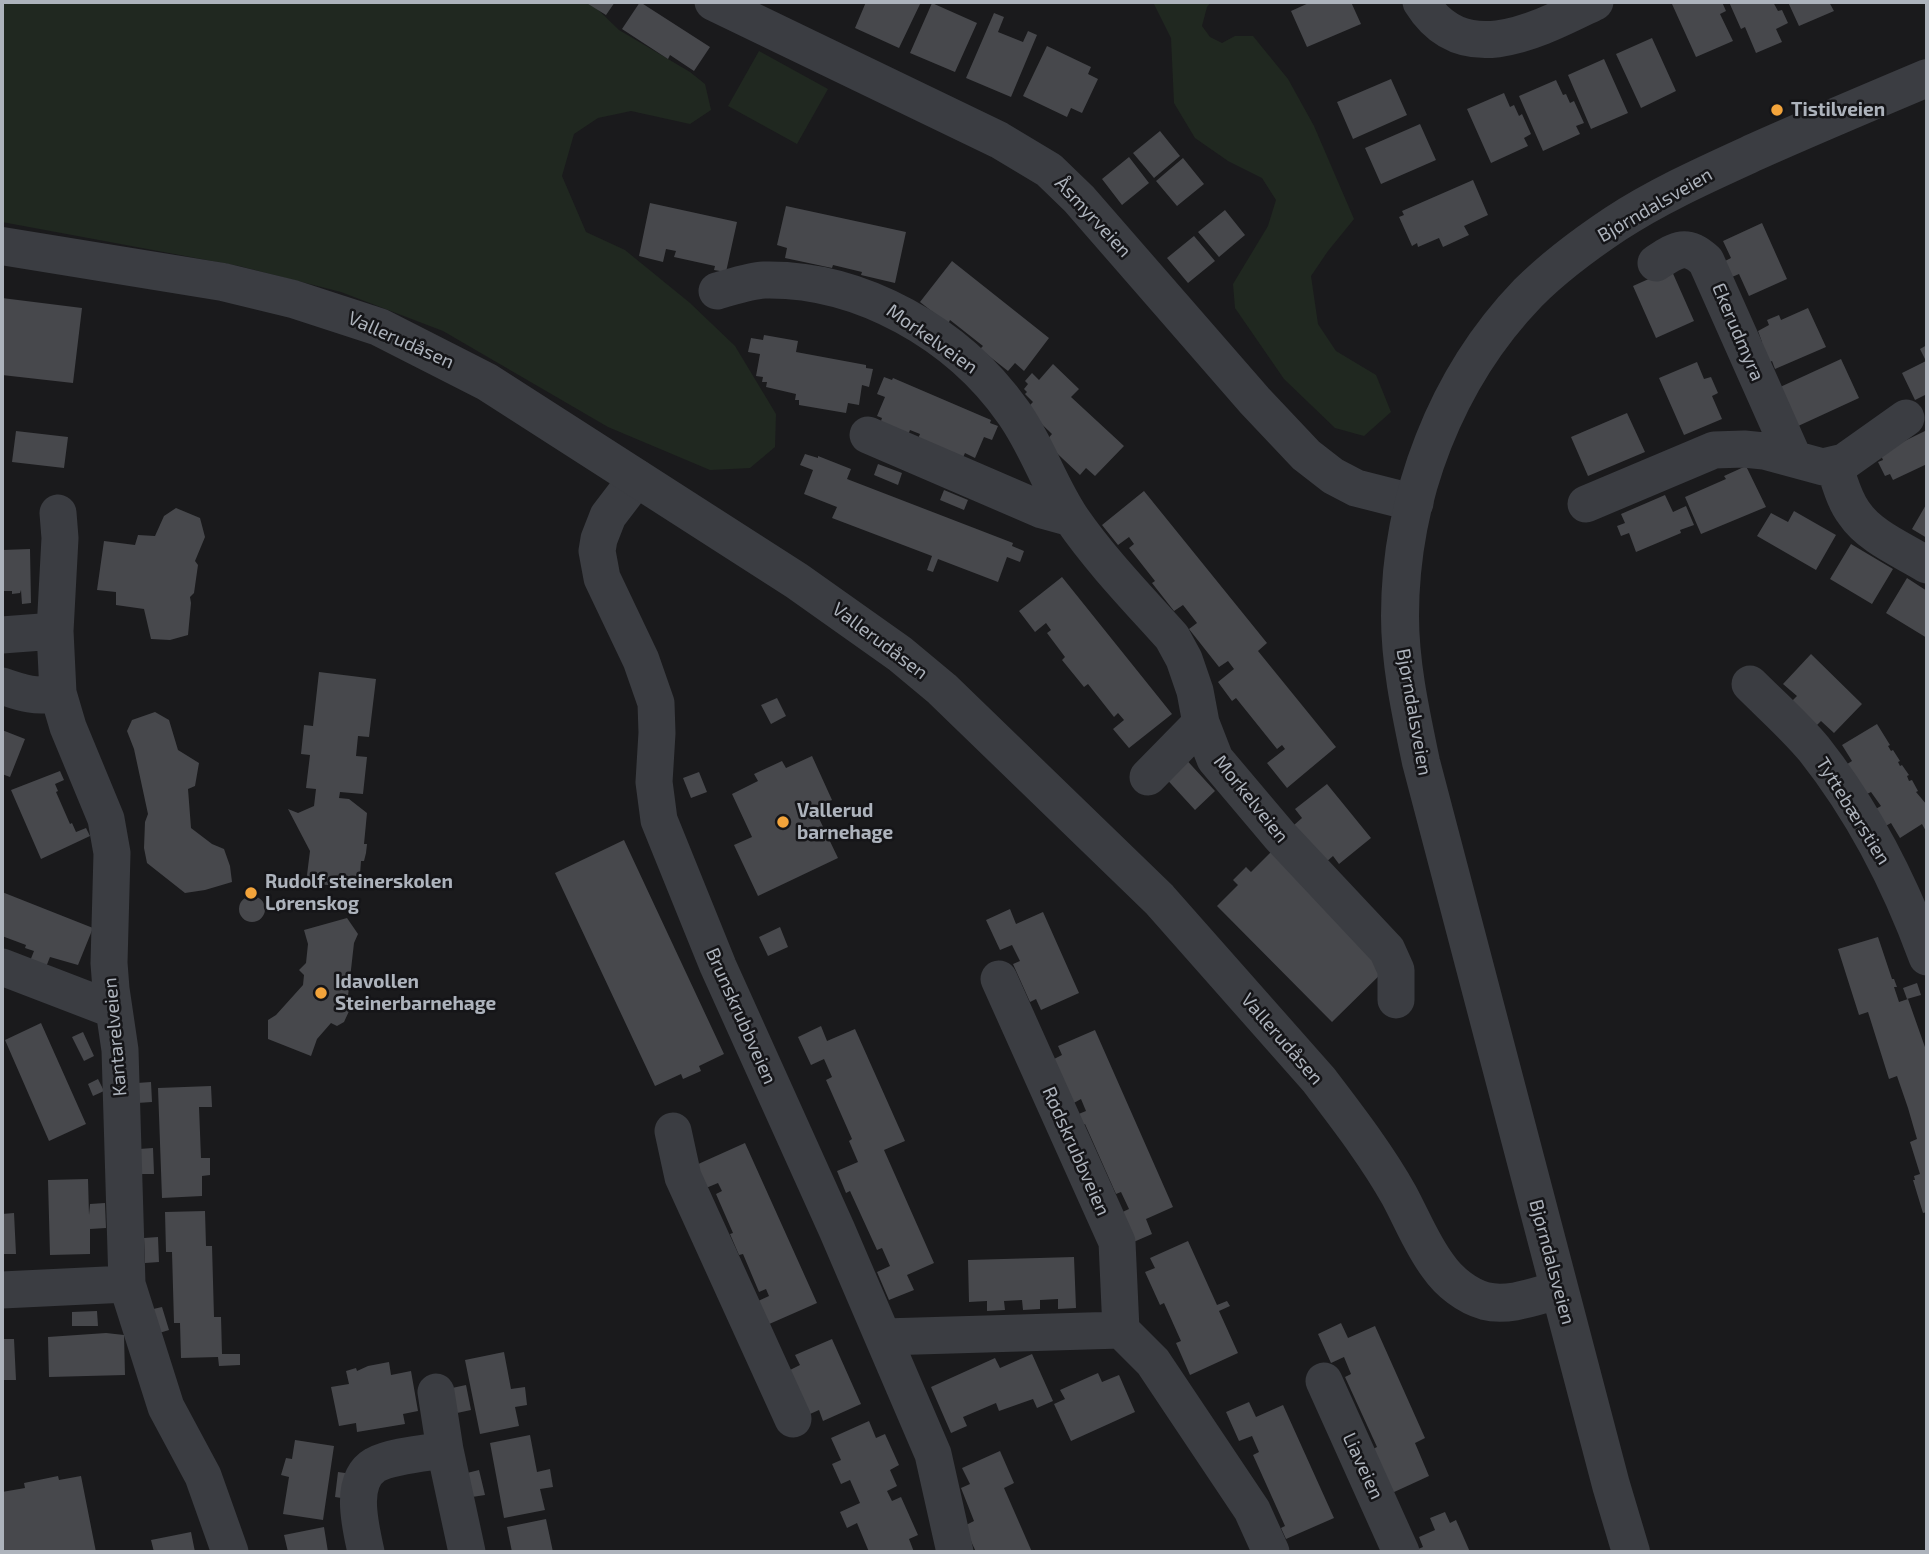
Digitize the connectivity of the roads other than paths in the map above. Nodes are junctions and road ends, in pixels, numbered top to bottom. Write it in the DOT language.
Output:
graph roads {
  1 [pos="713,2"];
  2 [pos="1421,2"];
  3 [pos="1595,2"];
  4 [pos="1927,78"];
  5 [pos="2,246"];
  6 [pos="1656,263"];
  7 [pos="717,291"];
  8 [pos="1906,418"];
  9 [pos="868,435"];
  10 [pos="1793,457"];
  11 [pos="1834,466"];
  12 [pos="636,478"];
  13 [pos="1415,503"];
  14 [pos="1586,504"];
  15 [pos="58,513"];
  16 [pos="1071,518"];
  17 [pos="1927,565"];
  18 [pos="55,631"];
  19 [pos="2,635"];
  20 [pos="1750,684"];
  21 [pos="2,686"];
  22 [pos="58,693"];
  23 [pos="1201,723"];
  24 [pos="1147,777"];
  25 [pos="1927,957"];
  26 [pos="2,967"];
  27 [pos="999,979"];
  28 [pos="1396,1000"];
  29 [pos="114,1010"];
  30 [pos="673,1131"];
  31 [pos="127,1284"];
  32 [pos="2,1290"];
  33 [pos="1559,1290"];
  34 [pos="1121,1330"];
  35 [pos="884,1337"];
  36 [pos="1324,1381"];
  37 [pos="436,1392"];
  38 [pos="793,1419"];
  39 [pos="445,1450"];
  40 [pos="230,1552"];
  41 [pos="366,1552"];
  42 [pos="467,1552"];
  43 [pos="955,1552"];
  44 [pos="1271,1552"];
  45 [pos="1401,1552"];
  46 [pos="1631,1552"];
  1 -- 13 [label="street, Åsmyrveien"];
  2 -- 3 [label="street"];
  4 -- 13 [label="street, Bjørndalsveien"];
  5 -- 12 [label="street, Vallerudåsen"];
  6 -- 10 [label="street, Ekerudmyra"];
  7 -- 16 [label="street, Morkelveien"];
  8 -- 11 [label="street"];
  9 -- 16 [label="street"];
  10 -- 11 [label="street"];
  10 -- 14 [label="street"];
  11 -- 17 [label="street"];
  12 -- 33 [label="street, Vallerudåsen"];
  12 -- 35 [label="street, Brunskrubbveien"];
  13 -- 33 [label="street, Bjørndalsveien"];
  15 -- 18 [label="street, Kantarelveien"];
  16 -- 23 [label="street, Morkelveien"];
  18 -- 19 [label="street"];
  18 -- 22 [label="street, Kantarelveien"];
  20 -- 25 [label="street, Tyttebærstien"];
  21 -- 22 [label="street"];
  22 -- 29 [label="street, Kantarelveien"];
  23 -- 24 [label="street"];
  23 -- 28 [label="street, Morkelveien"];
  26 -- 29 [label="street"];
  27 -- 34 [label="street, Rødskrubbveien"];
  29 -- 31 [label="street, Kantarelveien"];
  30 -- 38 [label="street"];
  31 -- 32 [label="street"];
  31 -- 40 [label="street, Kantarelveien"];
  33 -- 46 [label="street, Bjørndalsveien"];
  34 -- 35 [label="street"];
  34 -- 44 [label="street"];
  35 -- 43 [label="street, Brunskrubbveien"];
  36 -- 45 [label="street, Liaveien"];
  37 -- 39 [label="street"];
  39 -- 41 [label="street"];
  39 -- 42 [label="street"];
}
